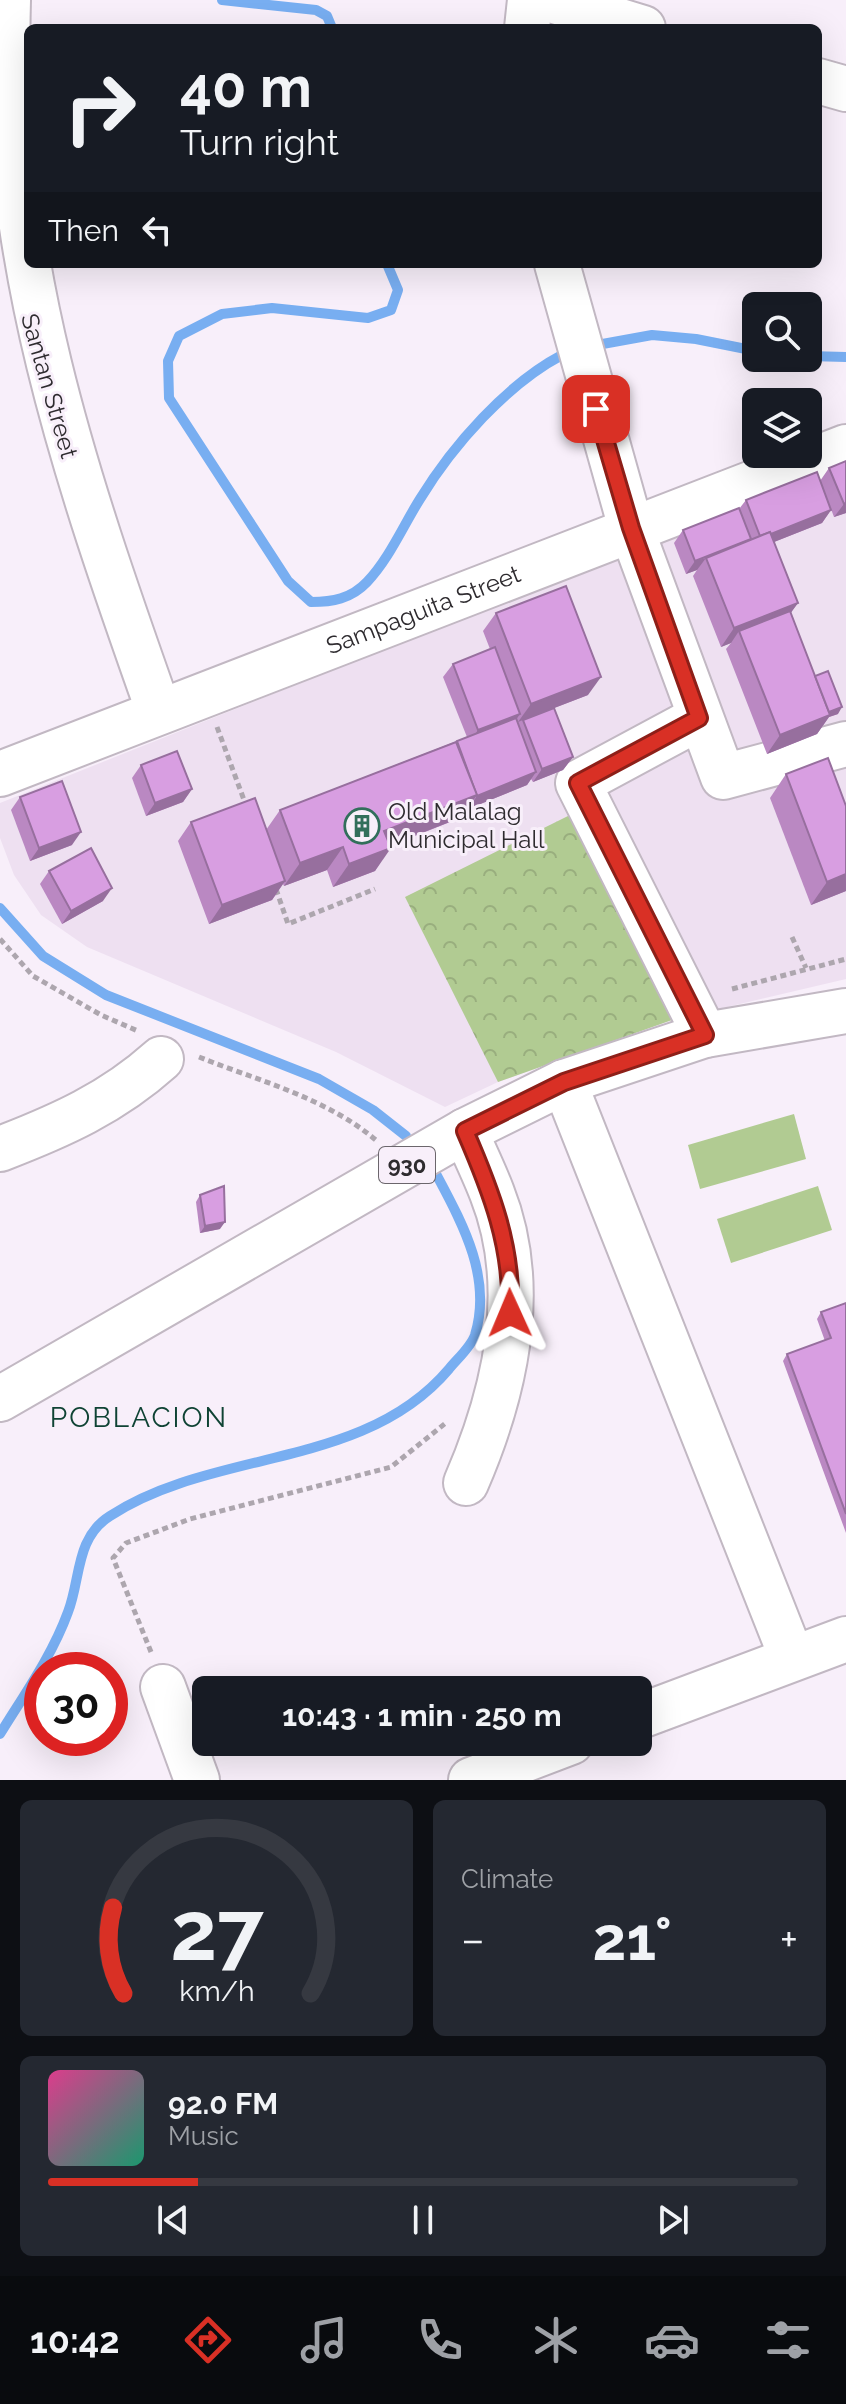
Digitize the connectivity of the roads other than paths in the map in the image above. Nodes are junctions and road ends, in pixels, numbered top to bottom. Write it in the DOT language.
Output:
graph roads {
  1 [pos="8,0"];
  2 [pos="530,0"];
  3 [pos="551,0"];
  4 [pos="527,24"];
  5 [pos="630,24"];
  6 [pos="822,82"];
  7 [pos="846,89"];
  8 [pos="558,268"];
  9 [pos="846,447"];
  10 [pos="631,528"];
  11 [pos="159,712"];
  12 [pos="699,718"];
  13 [pos="846,744"];
  14 [pos="0,774"];
  15 [pos="846,1011"];
  16 [pos="697,1018"];
  17 [pos="161,1059"];
  18 [pos="564,1082"];
  19 [pos="465,1131"];
  20 [pos="0,1149"];
  21 [pos="0,1399"];
  22 [pos="466,1483"];
  23 [pos="846,1639"];
  24 [pos="792,1658"];
  25 [pos="163,1687"];
  26 [pos="652,1712"];
  27 [pos="534,1756"];
  28 [pos="197,1780"];
  29 [pos="471,1780"];
  1 -- 11 [label="street, Santan Street"];
  2 -- 4 [label="street"];
  3 -- 5 [label="street"];
  6 -- 7 [label="street"];
  8 -- 10 [label="street"];
  9 -- 10 [label="street, Sampaguita Street"];
  10 -- 11 [label="street, Sampaguita Street"];
  10 -- 12 [label="street"];
  11 -- 14 [label="street, Sampaguita Street"];
  12 -- 13 [label="street"];
  12 -- 16 [label="street"];
  15 -- 16 [label="street, 930"];
  16 -- 18 [label="street, 930"];
  17 -- 20 [label="street"];
  18 -- 19 [label="street, 930"];
  18 -- 24 [label="street"];
  19 -- 21 [label="street, 930"];
  19 -- 22 [label="street"];
  23 -- 24 [label="street"];
  24 -- 26 [label="street"];
  25 -- 28 [label="street"];
  27 -- 29 [label="street"];
}
